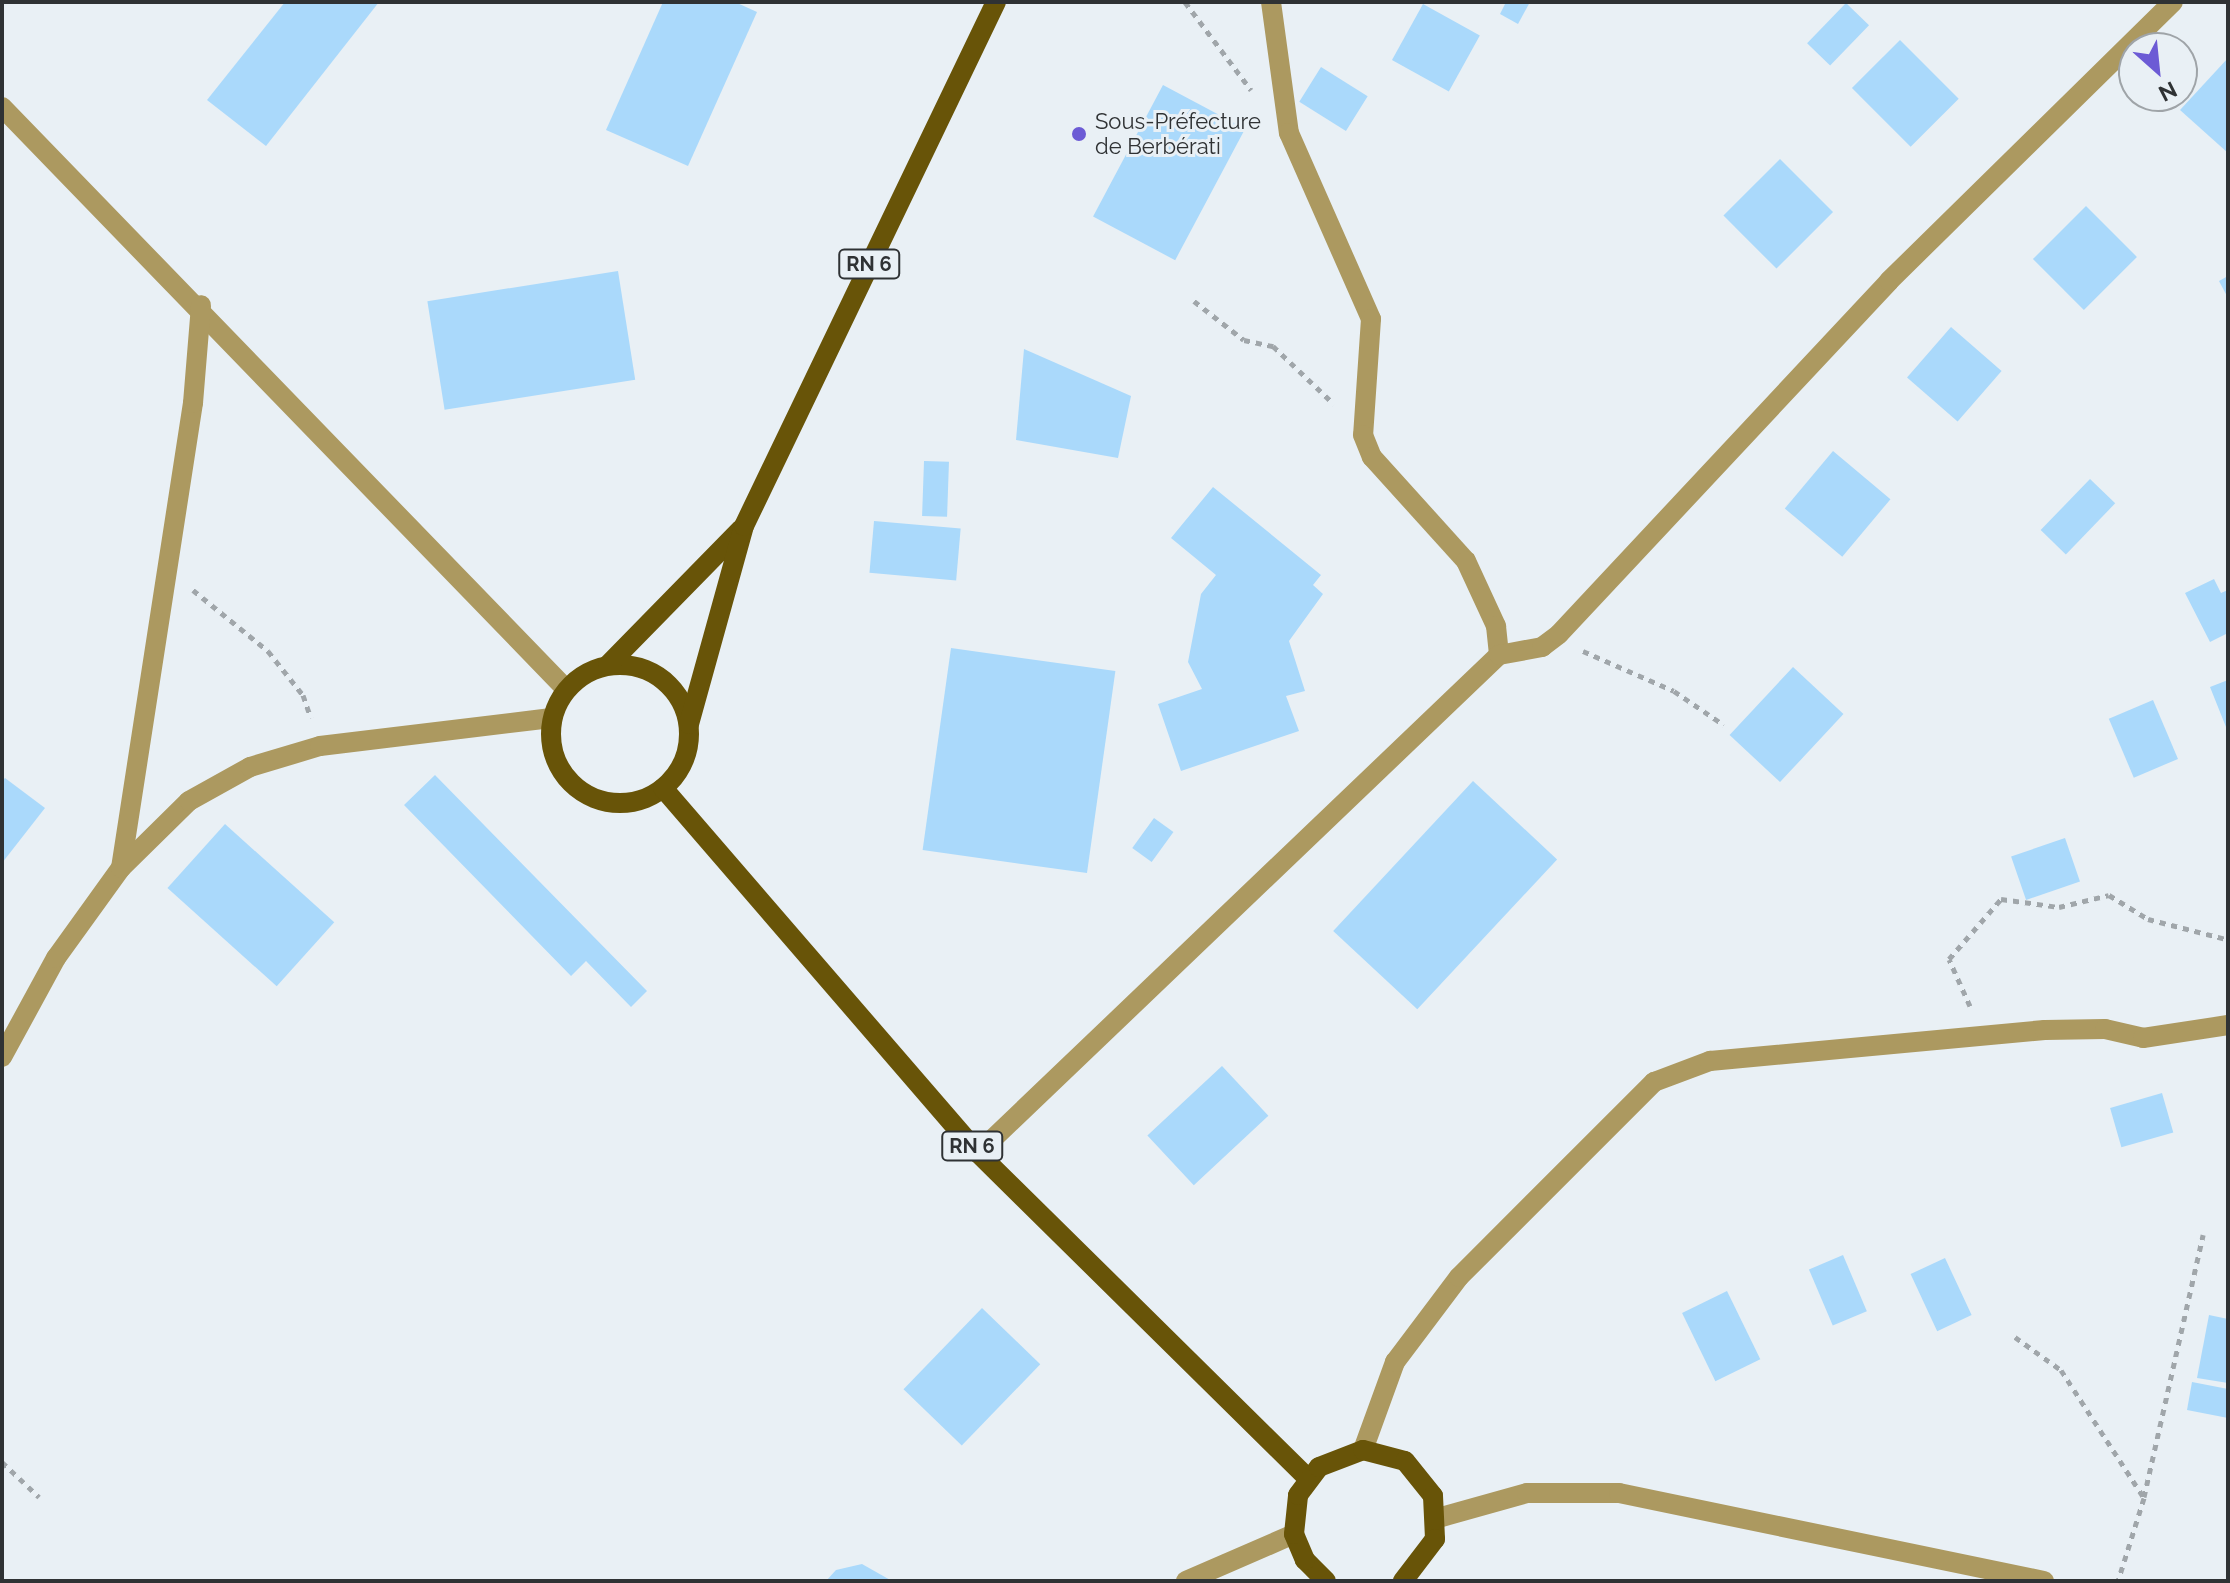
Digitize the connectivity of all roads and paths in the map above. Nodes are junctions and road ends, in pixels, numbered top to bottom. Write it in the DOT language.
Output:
graph roads {
  1 [pos="996,2"];
  2 [pos="1185,2"];
  3 [pos="1271,2"];
  4 [pos="2173,2"];
  5 [pos="2,107"];
  6 [pos="1289,133"];
  7 [pos="1194,301"];
  8 [pos="201,305"];
  9 [pos="1372,457"];
  10 [pos="744,526"];
  11 [pos="165,575"];
  12 [pos="1559,634"];
  13 [pos="1499,655"];
  14 [pos="608,665"];
  15 [pos="566,689"];
  16 [pos="551,718"];
  17 [pos="689,724"];
  18 [pos="1724,725"];
  19 [pos="320,746"];
  20 [pos="663,788"];
  21 [pos="121,868"];
  22 [pos="2226,939"];
  23 [pos="2228,1025"];
  24 [pos="1985,1040"];
  25 [pos="2,1057"];
  26 [pos="978,1153"];
  27 [pos="2203,1235"];
  28 [pos="2015,1337"];
  29 [pos="1363,1450"];
  30 [pos="2,1462"];
  31 [pos="1308,1478"];
  32 [pos="39,1497"];
  33 [pos="2144,1498"];
  34 [pos="1438,1518"];
  35 [pos="1294,1534"];
  36 [pos="1186,1581"];
  37 [pos="1326,1581"];
  38 [pos="1403,1581"];
  39 [pos="2044,1581"];
  40 [pos="2118,1581"];
  1 -- 10 [label="main road, RN 6"];
  2 -- 6 [label="path"];
  3 -- 6 [label="street"];
  4 -- 12 [label="street"];
  5 -- 8 [label="street"];
  6 -- 9 [label="street"];
  7 -- 9 [label="path"];
  8 -- 11 [label="street"];
  8 -- 15 [label="street"];
  9 -- 13 [label="street"];
  10 -- 14 [label="main road, RN 6"];
  10 -- 17 [label="main road, RN 6"];
  11 -- 19 [label="path"];
  11 -- 21 [label="street"];
  12 -- 13 [label="street"];
  12 -- 18 [label="path"];
  13 -- 26 [label="street"];
  14 -- 15 [label="main road, RN 6"];
  14 -- 17 [label="main road"];
  15 -- 16 [label="main road"];
  16 -- 19 [label="street"];
  16 -- 20 [label="main road"];
  17 -- 20 [label="main road, RN 6"];
  19 -- 21 [label="street"];
  20 -- 26 [label="main road, RN 6"];
  21 -- 25 [label="street"];
  22 -- 24 [label="path"];
  23 -- 24 [label="street"];
  24 -- 29 [label="street"];
  26 -- 31 [label="main road, RN 6"];
  27 -- 33 [label="path"];
  28 -- 33 [label="path"];
  29 -- 31 [label="main road"];
  29 -- 34 [label="main road"];
  30 -- 32 [label="path"];
  31 -- 35 [label="main road"];
  33 -- 40 [label="path"];
  34 -- 38 [label="main road"];
  34 -- 39 [label="street"];
  35 -- 36 [label="street"];
  35 -- 37 [label="main road"];
}
